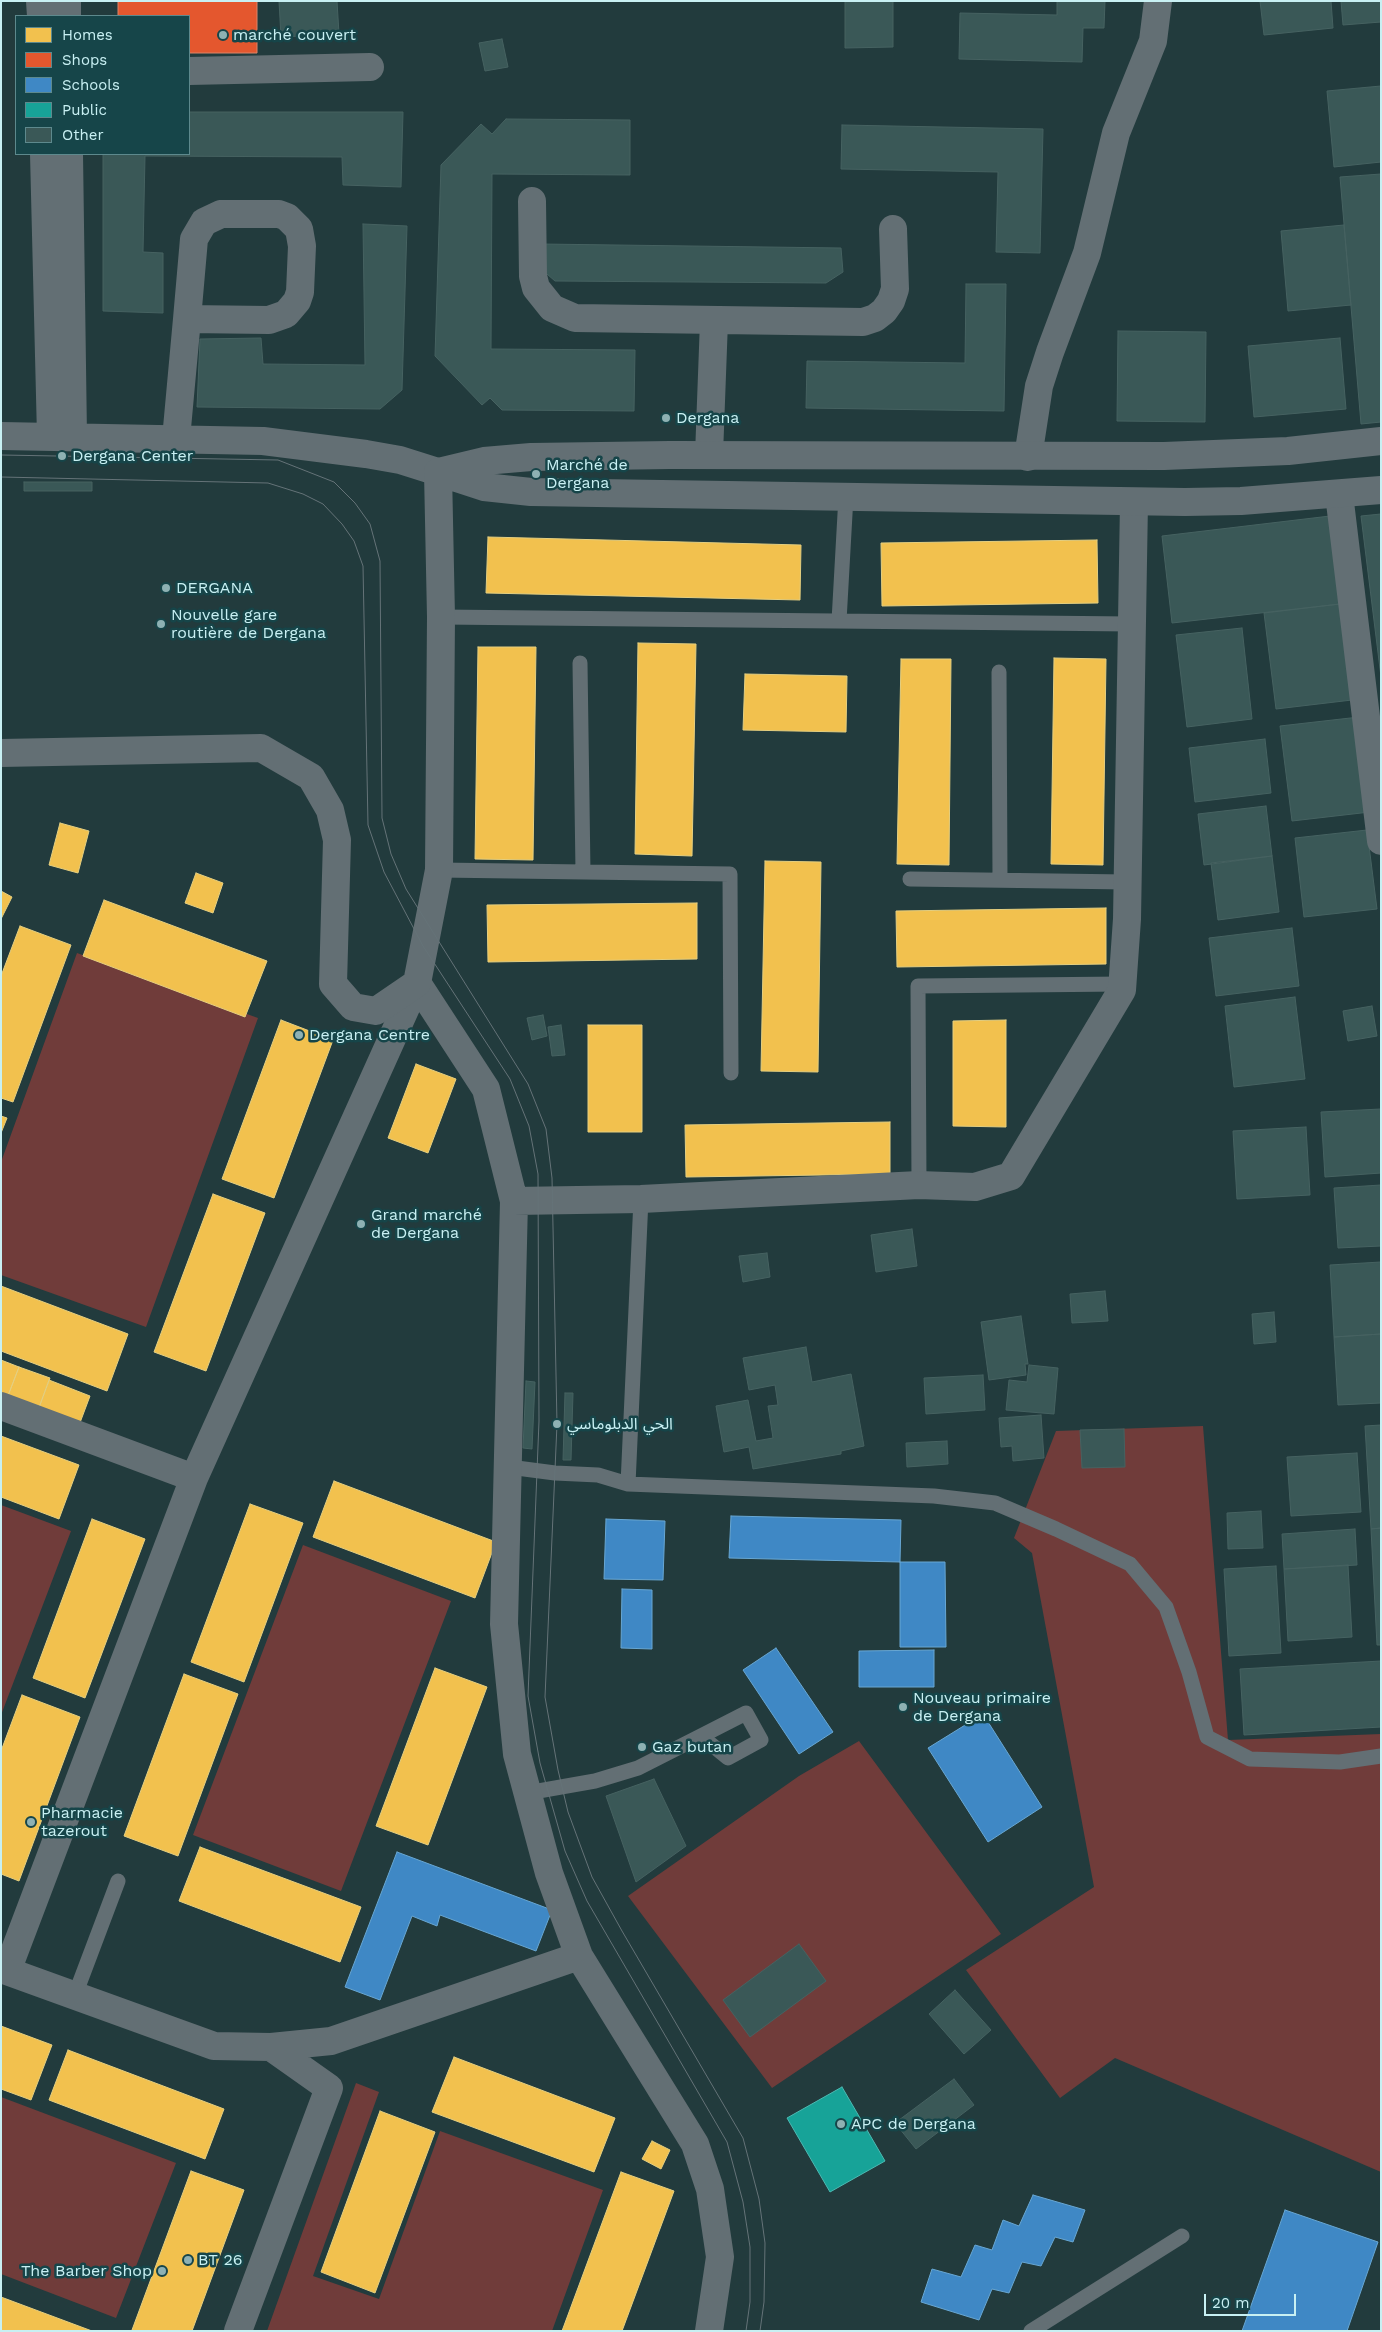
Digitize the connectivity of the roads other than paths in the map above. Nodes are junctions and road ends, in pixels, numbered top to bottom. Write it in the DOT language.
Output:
graph roads {
  1 [pos="40,1"];
  2 [pos="67,1"];
  3 [pos="1158,1"];
  4 [pos="41,15"];
  5 [pos="67,15"];
  6 [pos="370,67"];
  7 [pos="190,71"];
  8 [pos="44,155"];
  9 [pos="69,155"];
  10 [pos="532,201"];
  11 [pos="893,229"];
  12 [pos="187,319"];
  13 [pos="714,321"];
  14 [pos="1,436"];
  15 [pos="62,436"];
  16 [pos="176,438"];
  17 [pos="1381,441"];
  18 [pos="709,454"];
  19 [pos="1074,456"];
  20 [pos="1028,457"];
  21 [pos="438,472"];
  22 [pos="1381,490"];
  23 [pos="1339,494"];
  24 [pos="846,496"];
  25 [pos="1071,499"];
  26 [pos="1134,502"];
  27 [pos="440,617"];
  28 [pos="839,621"];
  29 [pos="1131,624"];
  30 [pos="580,663"];
  31 [pos="999,672"];
  32 [pos="1,753"];
  33 [pos="1381,841"];
  34 [pos="439,870"];
  35 [pos="583,872"];
  36 [pos="910,879"];
  37 [pos="1000,880"];
  38 [pos="1127,882"];
  39 [pos="417,983"];
  40 [pos="1123,984"];
  41 [pos="731,1073"];
  42 [pos="918,1185"];
  43 [pos="641,1199"];
  44 [pos="514,1201"];
  45 [pos="1,1406"];
  46 [pos="509,1467"];
  47 [pos="194,1478"];
  48 [pos="628,1484"];
  49 [pos="701,1736"];
  50 [pos="1381,1756"];
  51 [pos="527,1793"];
  52 [pos="118,1881"];
  53 [pos="579,1956"];
  54 [pos="4,1970"];
  55 [pos="75,1995"];
  56 [pos="271,2047"];
  57 [pos="1182,2236"];
  58 [pos="238,2331"];
  59 [pos="709,2331"];
  60 [pos="1031,2331"];
  1 -- 4 [label="street"];
  2 -- 5 [label="street"];
  3 -- 20 [label="street"];
  6 -- 7 [label="street"];
  8 -- 15 [label="street"];
  9 -- 15 [label="street"];
  10 -- 13 [label="street"];
  11 -- 13 [label="street"];
  12 -- 12 [label="street"];
  12 -- 16 [label="street"];
  13 -- 18 [label="street"];
  14 -- 15 [label="street"];
  15 -- 16 [label="street"];
  16 -- 21 [label="street"];
  17 -- 19 [label="street"];
  18 -- 20 [label="street"];
  18 -- 21 [label="street"];
  19 -- 20 [label="street"];
  19 -- 25 [label="street"];
  21 -- 24 [label="street"];
  21 -- 27 [label="street"];
  22 -- 23 [label="street"];
  23 -- 26 [label="street"];
  23 -- 33 [label="street"];
  24 -- 25 [label="street"];
  24 -- 28 [label="lane"];
  25 -- 26 [label="street"];
  26 -- 29 [label="street"];
  27 -- 28 [label="lane"];
  27 -- 34 [label="street"];
  28 -- 29 [label="lane"];
  29 -- 38 [label="street"];
  30 -- 35 [label="lane"];
  31 -- 37 [label="lane"];
  32 -- 39 [label="street"];
  34 -- 35 [label="lane"];
  34 -- 39 [label="street"];
  35 -- 41 [label="lane"];
  36 -- 37 [label="lane"];
  37 -- 38 [label="lane"];
  38 -- 40 [label="street"];
  39 -- 44 [label="street"];
  39 -- 47 [label="street"];
  40 -- 42 [label="street"];
  40 -- 42 [label="lane"];
  42 -- 43 [label="street"];
  43 -- 44 [label="street"];
  43 -- 48 [label="lane"];
  44 -- 46 [label="street"];
  45 -- 47 [label="street"];
  46 -- 48 [label="lane"];
  46 -- 51 [label="street"];
  47 -- 54 [label="street"];
  48 -- 50 [label="lane"];
  49 -- 51 [label="lane"];
  51 -- 53 [label="street"];
  52 -- 55 [label="lane"];
  53 -- 56 [label="street"];
  53 -- 59 [label="street"];
  54 -- 55 [label="street"];
  55 -- 56 [label="street"];
  56 -- 58 [label="street"];
  57 -- 60 [label="lane"];
}
